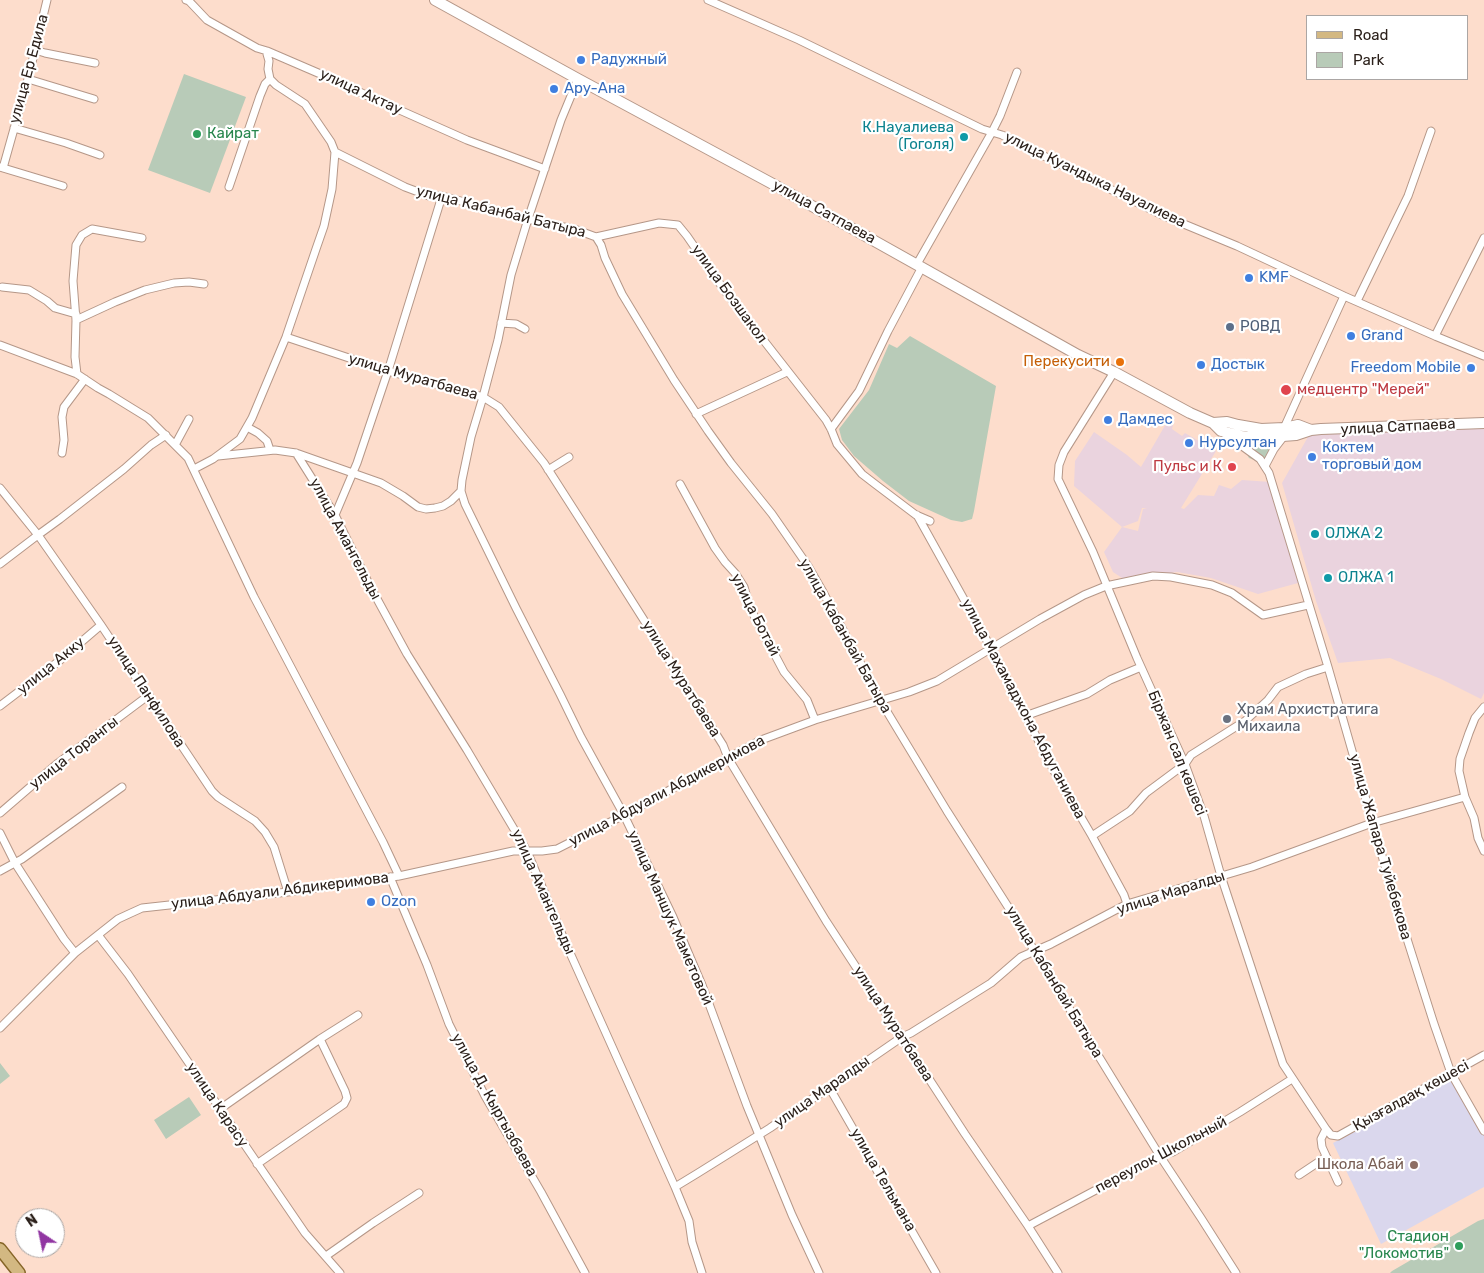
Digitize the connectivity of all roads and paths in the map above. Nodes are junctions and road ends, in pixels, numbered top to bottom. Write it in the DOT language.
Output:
graph roads {
  1 [pos="47,0"];
  2 [pos="186,0"];
  3 [pos="435,0"];
  4 [pos="708,0"];
  5 [pos="35,50"];
  6 [pos="267,51"];
  7 [pos="94,62"];
  8 [pos="1017,72"];
  9 [pos="28,79"];
  10 [pos="270,79"];
  11 [pos="578,79"];
  12 [pos="94,99"];
  13 [pos="14,128"];
  14 [pos="1431,131"];
  15 [pos="992,132"];
  16 [pos="335,152"];
  17 [pos="100,155"];
  18 [pos="2,167"];
  19 [pos="545,169"];
  20 [pos="63,186"];
  21 [pos="229,187"];
  22 [pos="442,196"];
  23 [pos="528,219"];
  24 [pos="596,237"];
  25 [pos="142,238"];
  26 [pos="1484,238"];
  27 [pos="920,266"];
  28 [pos="204,284"];
  29 [pos="2,287"];
  30 [pos="1344,296"];
  31 [pos="1357,301"];
  32 [pos="76,317"];
  33 [pos="501,323"];
  34 [pos="525,329"];
  35 [pos="1435,336"];
  36 [pos="286,337"];
  37 [pos="0,345"];
  38 [pos="1484,356"];
  39 [pos="388,371"];
  40 [pos="787,372"];
  41 [pos="1114,372"];
  42 [pos="77,374"];
  43 [pos="85,379"];
  44 [pos="483,397"];
  45 [pos="696,414"];
  46 [pos="189,419"];
  47 [pos="1214,423"];
  48 [pos="1484,423"];
  49 [pos="247,427"];
  50 [pos="832,429"];
  51 [pos="1221,431"];
  52 [pos="1284,432"];
  53 [pos="166,435"];
  54 [pos="175,445"];
  55 [pos="270,450"];
  56 [pos="62,453"];
  57 [pos="296,453"];
  58 [pos="217,456"];
  59 [pos="569,457"];
  60 [pos="1266,466"];
  61 [pos="194,469"];
  62 [pos="548,470"];
  63 [pos="352,473"];
  64 [pos="680,484"];
  65 [pos="0,488"];
  66 [pos="461,491"];
  67 [pos="335,514"];
  68 [pos="916,514"];
  69 [pos="930,521"];
  70 [pos="38,534"];
  71 [pos="0,564"];
  72 [pos="1106,586"];
  73 [pos="1308,605"];
  74 [pos="101,624"];
  75 [pos="991,648"];
  76 [pos="1142,667"];
  77 [pos="1328,667"];
  78 [pos="149,695"];
  79 [pos="880,700"];
  80 [pos="0,706"];
  81 [pos="1484,707"];
  82 [pos="1025,716"];
  83 [pos="815,720"];
  84 [pos="728,758"];
  85 [pos="1185,764"];
  86 [pos="122,786"];
  87 [pos="1465,797"];
  88 [pos="0,813"];
  89 [pos="624,815"];
  90 [pos="1372,823"];
  91 [pos="0,833"];
  92 [pos="1092,836"];
  93 [pos="528,851"];
  94 [pos="1484,851"];
  95 [pos="15,863"];
  96 [pos="0,871"];
  97 [pos="399,876"];
  98 [pos="1221,876"];
  99 [pos="390,877"];
  100 [pos="288,892"];
  101 [pos="1127,904"];
  102 [pos="98,935"];
  103 [pos="1034,951"];
  104 [pos="75,953"];
  105 [pos="358,1015"];
  106 [pos="0,1028"];
  107 [pos="902,1037"];
  108 [pos="320,1039"];
  109 [pos="1484,1055"];
  110 [pos="1451,1073"];
  111 [pos="1292,1079"];
  112 [pos="829,1086"];
  113 [pos="220,1109"];
  114 [pos="1326,1129"];
  115 [pos="1484,1131"];
  116 [pos="759,1134"];
  117 [pos="1338,1136"];
  118 [pos="1160,1156"];
  119 [pos="1326,1157"];
  120 [pos="257,1164"];
  121 [pos="1299,1175"];
  122 [pos="1338,1182"];
  123 [pos="675,1186"];
  124 [pos="419,1192"];
  125 [pos="1028,1226"];
  126 [pos="0,1249"];
  127 [pos="326,1256"];
  128 [pos="19,1273"];
  129 [pos="340,1273"];
  130 [pos="585,1273"];
  131 [pos="702,1273"];
  132 [pos="819,1273"];
  133 [pos="936,1273"];
  134 [pos="1058,1273"];
  135 [pos="1236,1273"];
  1 -- 5 [label="street, улица Ер Едила"];
  2 -- 6 [label="street, улица Актау"];
  3 -- 11 [label="street, улица Сатпаева"];
  4 -- 15 [label="street, улица Куандыка Науалиева"];
  5 -- 7 [label="street"];
  5 -- 9 [label="street, улица Ер Едила"];
  6 -- 10 [label="street"];
  6 -- 19 [label="street, улица Актау"];
  8 -- 15 [label="street"];
  9 -- 12 [label="street"];
  9 -- 13 [label="street, улица Ер Едила"];
  10 -- 16 [label="street"];
  10 -- 21 [label="street"];
  11 -- 19 [label="street"];
  11 -- 27 [label="street, улица Сатпаева"];
  13 -- 17 [label="street"];
  13 -- 18 [label="street, улица Ер Едила"];
  14 -- 31 [label="street"];
  15 -- 27 [label="street"];
  15 -- 30 [label="street, улица Куандыка Науалиева"];
  16 -- 22 [label="street, улица Кабанбай Батыра"];
  16 -- 36 [label="street"];
  18 -- 20 [label="street"];
  19 -- 23 [label="street"];
  22 -- 23 [label="street, улица Кабанбай Батыра"];
  22 -- 39 [label="street"];
  23 -- 24 [label="street, улица Кабанбай Батыра"];
  23 -- 33 [label="street"];
  24 -- 40 [label="street, улица Бозшакол"];
  24 -- 45 [label="street, улица Кабанбай Батыра"];
  25 -- 32 [label="street"];
  26 -- 35 [label="street"];
  27 -- 41 [label="street, улица Сатпаева"];
  27 -- 50 [label="street"];
  28 -- 32 [label="street"];
  29 -- 32 [label="street"];
  30 -- 31 [label="street, улица Куандыка Науалиева"];
  30 -- 52 [label="street"];
  31 -- 35 [label="street, улица Куандыка Науалиева"];
  32 -- 42 [label="street"];
  33 -- 34 [label="street"];
  33 -- 44 [label="street"];
  35 -- 38 [label="street, улица Куандыка Науалиева"];
  36 -- 39 [label="street, улица Муратбаева"];
  36 -- 49 [label="street"];
  37 -- 42 [label="street"];
  39 -- 44 [label="street, улица Муратбаева"];
  39 -- 63 [label="street"];
  40 -- 45 [label="street"];
  40 -- 50 [label="street, улица Бозшакол"];
  41 -- 47 [label="street, улица Сатпаева"];
  41 -- 72 [label="street, Біржан сал көшесі"];
  42 -- 43 [label="street"];
  43 -- 53 [label="street"];
  43 -- 56 [label="street"];
  44 -- 62 [label="street, улица Муратбаева"];
  44 -- 66 [label="street"];
  45 -- 79 [label="street, улица Кабанбай Батыра"];
  46 -- 54 [label="street"];
  47 -- 51 [label="street, улица Сатпаева"];
  47 -- 52 [label="street, улица Сатпаева"];
  48 -- 52 [label="street, улица Сатпаева"];
  49 -- 55 [label="street"];
  49 -- 58 [label="street"];
  50 -- 68 [label="street, улица Бозшакол"];
  51 -- 52 [label="street, улица Сатпаева"];
  51 -- 60 [label="street"];
  52 -- 60 [label="street"];
  53 -- 54 [label="street"];
  53 -- 70 [label="street"];
  54 -- 61 [label="street"];
  55 -- 57 [label="street"];
  55 -- 58 [label="street"];
  57 -- 63 [label="street"];
  57 -- 67 [label="street, улица Амангельды"];
  58 -- 61 [label="street"];
  59 -- 62 [label="street"];
  60 -- 73 [label="street, улица Жапара Туйебекова"];
  61 -- 97 [label="street"];
  62 -- 84 [label="street, улица Муратбаева"];
  63 -- 66 [label="street"];
  63 -- 67 [label="street"];
  64 -- 83 [label="street, улица Ботай"];
  65 -- 70 [label="street, улица Панфилова"];
  66 -- 89 [label="street, улица Маншук Маметовой"];
  67 -- 93 [label="street, улица Амангельды"];
  68 -- 69 [label="street"];
  68 -- 75 [label="street, улица Махамаджона Абдуганиева"];
  70 -- 71 [label="street"];
  70 -- 74 [label="street, улица Панфилова"];
  72 -- 73 [label="street, улица Абдуали Абдикеримова"];
  72 -- 75 [label="street, улица Абдуали Абдикеримова"];
  72 -- 76 [label="street, Біржан сал көшесі"];
  73 -- 77 [label="street, улица Жапара Туйебекова"];
  74 -- 78 [label="street, улица Панфилова"];
  74 -- 80 [label="street, улица Акку"];
  75 -- 79 [label="street, улица Абдуали Абдикеримова"];
  75 -- 82 [label="street, улица Махамаджона Абдуганиева"];
  76 -- 82 [label="street"];
  76 -- 85 [label="street, Біржан сал көшесі"];
  77 -- 85 [label="street"];
  77 -- 90 [label="street, улица Жапара Туйебекова"];
  78 -- 88 [label="street, улица Торангы"];
  78 -- 100 [label="street, улица Панфилова"];
  79 -- 83 [label="street, улица Абдуали Абдикеримова"];
  79 -- 103 [label="street, улица Кабанбай Батыра"];
  81 -- 87 [label="street"];
  82 -- 92 [label="street, улица Махамаджона Абдуганиева"];
  83 -- 84 [label="street, улица Абдуали Абдикеримова"];
  84 -- 89 [label="street, улица Абдуали Абдикеримова"];
  84 -- 107 [label="street, улица Муратбаева"];
  85 -- 92 [label="street"];
  85 -- 98 [label="street, Біржан сал көшесі"];
  86 -- 95 [label="street"];
  87 -- 90 [label="street, улица Маралды"];
  87 -- 94 [label="street"];
  89 -- 93 [label="street, улица Абдуали Абдикеримова"];
  89 -- 116 [label="street, улица Маншук Маметовой"];
  90 -- 98 [label="street, улица Маралды"];
  90 -- 110 [label="street, улица Жапара Туйебекова"];
  91 -- 95 [label="street"];
  92 -- 101 [label="street, улица Махамаджона Абдуганиева"];
  93 -- 97 [label="street, улица Абдуали Абдикеримова"];
  93 -- 123 [label="street, улица Амангельды"];
  95 -- 96 [label="street"];
  95 -- 104 [label="street"];
  97 -- 99 [label="street, улица Абдуали Абдикеримова"];
  98 -- 101 [label="street, улица Маралды"];
  98 -- 111 [label="street, Біржан сал көшесі"];
  99 -- 100 [label="street, улица Абдуали Абдикеримова"];
  99 -- 130 [label="street, улица Д. Кыргызбаева"];
  100 -- 102 [label="street, улица Абдуали Абдикеримова"];
  101 -- 103 [label="street, улица Маралды"];
  102 -- 104 [label="street, улица Абдуали Абдикеримова"];
  102 -- 113 [label="street, улица Карасу"];
  103 -- 107 [label="street, улица Маралды"];
  103 -- 118 [label="street, улица Кабанбай Батыра"];
  104 -- 106 [label="street, улица Абдуали Абдикеримова"];
  105 -- 108 [label="street"];
  107 -- 112 [label="street, улица Маралды"];
  107 -- 125 [label="street, улица Муратбаева"];
  108 -- 113 [label="street"];
  108 -- 120 [label="street"];
  109 -- 110 [label="street, Қызғалдақ көшесі"];
  110 -- 115 [label="street, улица Жапара Туйебекова"];
  110 -- 117 [label="street, Қызғалдақ көшесі"];
  111 -- 114 [label="street, Біржан сал көшесі"];
  111 -- 118 [label="street, переулок Школьный"];
  112 -- 116 [label="street, улица Маралды"];
  112 -- 133 [label="street, улица Тельмана"];
  113 -- 120 [label="street, улица Карасу"];
  114 -- 117 [label="street, Біржан сал көшесі"];
  114 -- 119 [label="street"];
  116 -- 123 [label="street, улица Маралды"];
  116 -- 132 [label="street, улица Маншук Маметовой"];
  118 -- 125 [label="street, переулок Школьный"];
  118 -- 135 [label="street, улица Кабанбай Батыра"];
  119 -- 121 [label="street"];
  119 -- 122 [label="street"];
  120 -- 127 [label="street, улица Карасу"];
  123 -- 131 [label="street, улица Амангельды"];
  124 -- 127 [label="street"];
  125 -- 134 [label="street, улица Муратбаева"];
  126 -- 128 [label="main road"];
  127 -- 129 [label="street, улица Карасу"];
}
